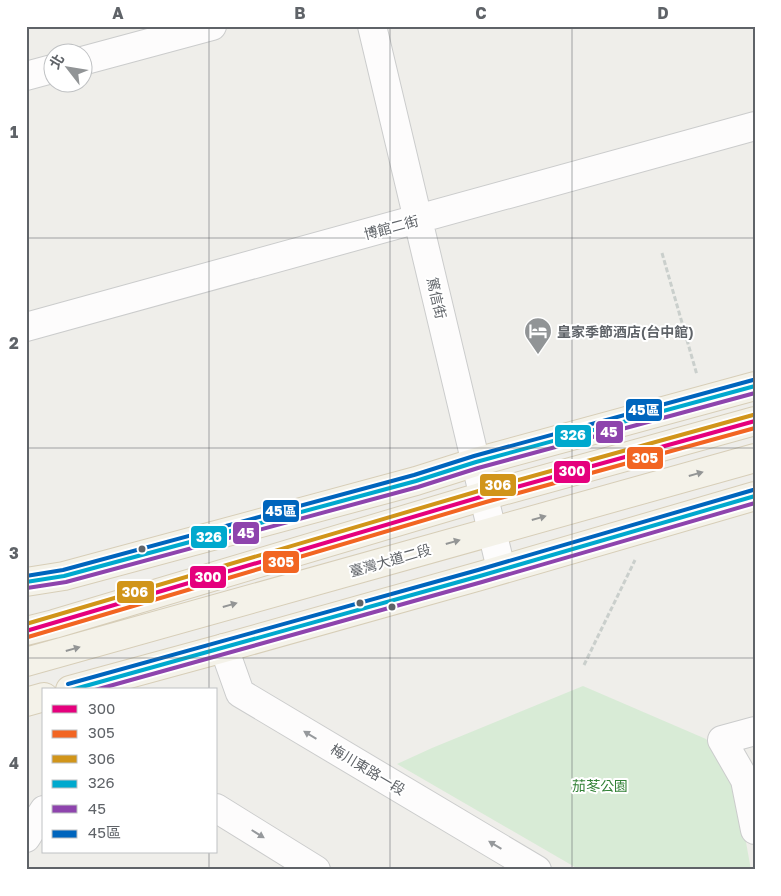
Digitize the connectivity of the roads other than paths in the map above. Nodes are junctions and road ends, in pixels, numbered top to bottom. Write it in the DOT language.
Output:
graph roads {
  1 [pos="212,26"];
  2 [pos="372,26"];
  3 [pos="92,58"];
  4 [pos="42,72"];
  5 [pos="26,76"];
  6 [pos="755,126"];
  7 [pos="418,219"];
  8 [pos="26,327"];
  9 [pos="755,386"];
  10 [pos="755,421"];
  11 [pos="755,458"];
  12 [pos="476,462"];
  13 [pos="484,496"];
  14 [pos="755,496"];
  15 [pos="492,531"];
  16 [pos="501,569"];
  17 [pos="26,582"];
  18 [pos="26,631"];
  19 [pos="224,648"];
  20 [pos="26,662"];
  21 [pos="148,668"];
  22 [pos="77,688"];
  23 [pos="131,688"];
  24 [pos="755,731"];
  25 [pos="218,809"];
  26 [pos="42,813"];
  27 [pos="755,830"];
  28 [pos="26,838"];
  29 [pos="304,867"];
  30 [pos="536,870"];
  1 -- 3 [label="street"];
  2 -- 7 [label="street, 篤信街"];
  4 -- 5 [label="street"];
  6 -- 7 [label="street, 博館二街"];
  7 -- 8 [label="street, 博館二街"];
  7 -- 12 [label="street, 篤信街"];
  9 -- 12 [label="main road"];
  10 -- 13 [label="main road"];
  15 -- 11 [label="main road, 臺灣大道二段, one-way"];
  12 -- 13 [label="street, 篤信街"];
  12 -- 17 [label="main road"];
  13 -- 15 [label="street, 篤信街"];
  13 -- 18 [label="main road"];
  14 -- 16 [label="main road"];
  15 -- 16 [label="street, 篤信街"];
  20 -- 15 [label="main road, 臺灣大道二段, one-way"];
  16 -- 19 [label="main road"];
  19 -- 21 [label="main road"];
  30 -- 19 [label="street, 梅川東路一段, one-way"];
  21 -- 22 [label="main road"];
  21 -- 23 [label="street"];
  24 -- 27 [label="street"];
  25 -- 29 [label="street, one-way"];
  26 -- 28 [label="street"];
}
